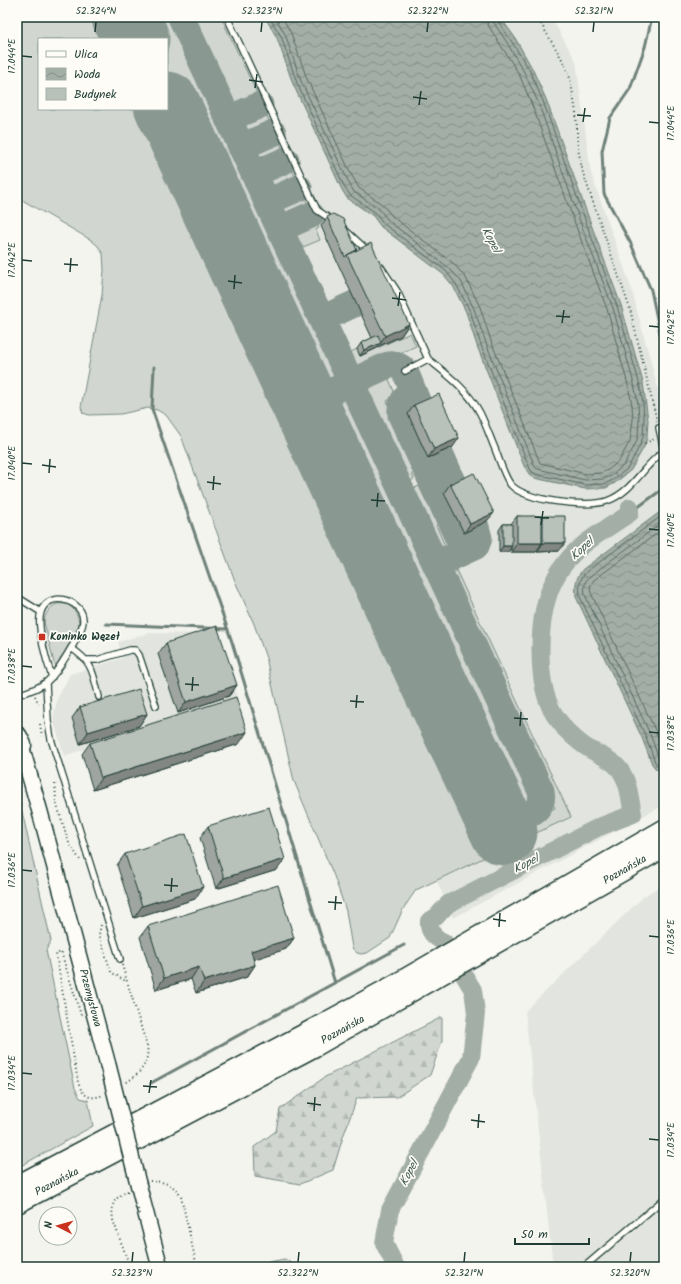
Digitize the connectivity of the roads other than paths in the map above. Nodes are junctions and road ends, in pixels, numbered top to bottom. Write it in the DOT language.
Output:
graph roads {
  1 [pos="227,17"];
  2 [pos="428,359"];
  3 [pos="405,371"];
  4 [pos="659,428"];
  5 [pos="664,452"];
  6 [pos="17,597"];
  7 [pos="41,612"];
  8 [pos="71,648"];
  9 [pos="87,660"];
  10 [pos="52,677"];
  11 [pos="46,683"];
  12 [pos="17,695"];
  13 [pos="99,697"];
  14 [pos="156,706"];
  15 [pos="18,738"];
  16 [pos="664,830"];
  17 [pos="664,847"];
  18 [pos="480,944"];
  19 [pos="120,958"];
  20 [pos="439,968"];
  21 [pos="17,1186"];
  22 [pos="664,1199"];
  23 [pos="17,1203"];
  24 [pos="160,1267"];
  25 [pos="584,1267"];
  1 -- 2 [label="lane"];
  2 -- 3 [label="lane"];
  2 -- 5 [label="lane"];
  4 -- 5 [label="lane"];
  6 -- 7 [label="lane"];
  7 -- 8 [label="lane"];
  7 -- 10 [label="lane"];
  8 -- 9 [label="lane"];
  8 -- 10 [label="lane"];
  9 -- 13 [label="lane"];
  9 -- 14 [label="lane"];
  10 -- 11 [label="lane"];
  11 -- 12 [label="lane"];
  11 -- 19 [label="lane"];
  15 -- 24 [label="street, Przemysłowa, bridge"];
  16 -- 18 [label="highway, Poznańska"];
  17 -- 18 [label="highway, Poznańska"];
  18 -- 20 [label="highway, Poznańska"];
  20 -- 21 [label="highway, Poznańska"];
  20 -- 23 [label="highway, Poznańska"];
  22 -- 25 [label="lane"];
}
